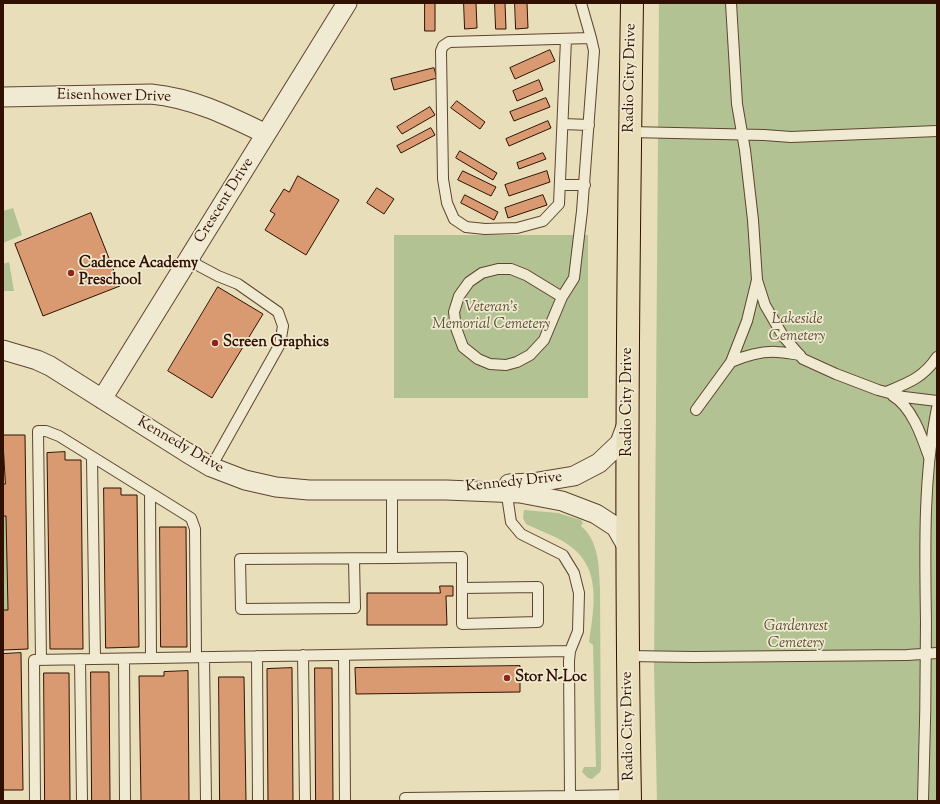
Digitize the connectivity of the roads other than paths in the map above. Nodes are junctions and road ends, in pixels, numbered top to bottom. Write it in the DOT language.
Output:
graph roads {
  1 [pos="347,3"];
  2 [pos="581,3"];
  3 [pos="632,3"];
  4 [pos="731,3"];
  5 [pos="591,38"];
  6 [pos="566,39"];
  7 [pos="3,96"];
  8 [pos="563,124"];
  9 [pos="589,125"];
  10 [pos="937,131"];
  11 [pos="630,132"];
  12 [pos="266,134"];
  13 [pos="742,134"];
  14 [pos="560,185"];
  15 [pos="585,185"];
  16 [pos="188,260"];
  17 [pos="757,280"];
  18 [pos="562,297"];
  19 [pos="3,350"];
  20 [pos="800,355"];
  21 [pos="937,357"];
  22 [pos="731,362"];
  23 [pos="886,392"];
  24 [pos="102,399"];
  25 [pos="937,401"];
  26 [pos="937,408"];
  27 [pos="696,410"];
  28 [pos="628,421"];
  29 [pos="92,457"];
  30 [pos="929,458"];
  31 [pos="212,467"];
  32 [pos="506,489"];
  33 [pos="392,490"];
  34 [pos="150,493"];
  35 [pos="628,548"];
  36 [pos="392,558"];
  37 [pos="354,559"];
  38 [pos="462,588"];
  39 [pos="570,651"];
  40 [pos="937,653"];
  41 [pos="926,654"];
  42 [pos="302,655"];
  43 [pos="344,655"];
  44 [pos="257,656"];
  45 [pos="628,656"];
  46 [pos="200,657"];
  47 [pos="150,658"];
  48 [pos="80,659"];
  49 [pos="95,659"];
  50 [pos="124,659"];
  51 [pos="41,660"];
  52 [pos="570,796"];
  53 [pos="405,798"];
  54 [pos="630,798"];
  55 [pos="35,801"];
  56 [pos="82,801"];
  57 [pos="125,801"];
  58 [pos="206,801"];
  59 [pos="258,801"];
  60 [pos="305,801"];
  61 [pos="345,801"];
  62 [pos="923,801"];
  1 -- 12 [label="street, Crescent Drive"];
  2 -- 5 [label="lane"];
  3 -- 11 [label="main road, Radio City Drive"];
  4 -- 13 [label="lane"];
  5 -- 6 [label="lane"];
  5 -- 9 [label="lane"];
  6 -- 8 [label="lane"];
  6 -- 14 [label="lane"];
  7 -- 12 [label="street, Eisenhower Drive"];
  8 -- 9 [label="lane"];
  8 -- 14 [label="lane"];
  9 -- 15 [label="lane"];
  10 -- 13 [label="lane"];
  11 -- 13 [label="lane"];
  11 -- 28 [label="main road, Radio City Drive"];
  12 -- 16 [label="street, Crescent Drive"];
  13 -- 17 [label="lane"];
  14 -- 15 [label="lane"];
  15 -- 18 [label="lane"];
  16 -- 24 [label="street, Crescent Drive"];
  16 -- 31 [label="lane"];
  17 -- 20 [label="lane"];
  17 -- 22 [label="lane"];
  18 -- 18 [label="lane"];
  19 -- 24 [label="street, Kennedy Drive"];
  20 -- 22 [label="lane"];
  20 -- 23 [label="lane"];
  21 -- 23 [label="lane"];
  22 -- 27 [label="lane"];
  23 -- 25 [label="lane"];
  23 -- 30 [label="lane"];
  24 -- 31 [label="street, Kennedy Drive"];
  26 -- 30 [label="lane"];
  28 -- 32 [label="street, Kennedy Drive"];
  28 -- 35 [label="main road, Radio City Drive"];
  29 -- 34 [label="lane"];
  29 -- 49 [label="lane"];
  29 -- 51 [label="lane"];
  30 -- 41 [label="lane"];
  31 -- 33 [label="street, Kennedy Drive"];
  32 -- 33 [label="street, Kennedy Drive"];
  32 -- 35 [label="street, Kennedy Drive"];
  32 -- 39 [label="lane"];
  33 -- 36 [label="lane"];
  34 -- 46 [label="lane"];
  34 -- 47 [label="lane"];
  35 -- 45 [label="main road, Radio City Drive"];
  36 -- 37 [label="lane"];
  36 -- 38 [label="lane"];
  37 -- 37 [label="lane"];
  38 -- 38 [label="lane"];
  39 -- 43 [label="lane"];
  39 -- 52 [label="lane"];
  40 -- 41 [label="lane"];
  41 -- 45 [label="lane"];
  41 -- 62 [label="lane"];
  42 -- 43 [label="lane"];
  42 -- 44 [label="lane"];
  42 -- 60 [label="lane"];
  43 -- 61 [label="lane"];
  44 -- 46 [label="lane"];
  44 -- 59 [label="lane"];
  45 -- 54 [label="main road, Radio City Drive"];
  46 -- 47 [label="lane"];
  46 -- 58 [label="lane"];
  47 -- 50 [label="lane"];
  48 -- 49 [label="lane"];
  48 -- 51 [label="lane"];
  48 -- 56 [label="lane"];
  49 -- 50 [label="lane"];
  50 -- 57 [label="lane"];
  51 -- 55 [label="lane"];
  52 -- 53 [label="lane"];
  52 -- 54 [label="lane"];
}
